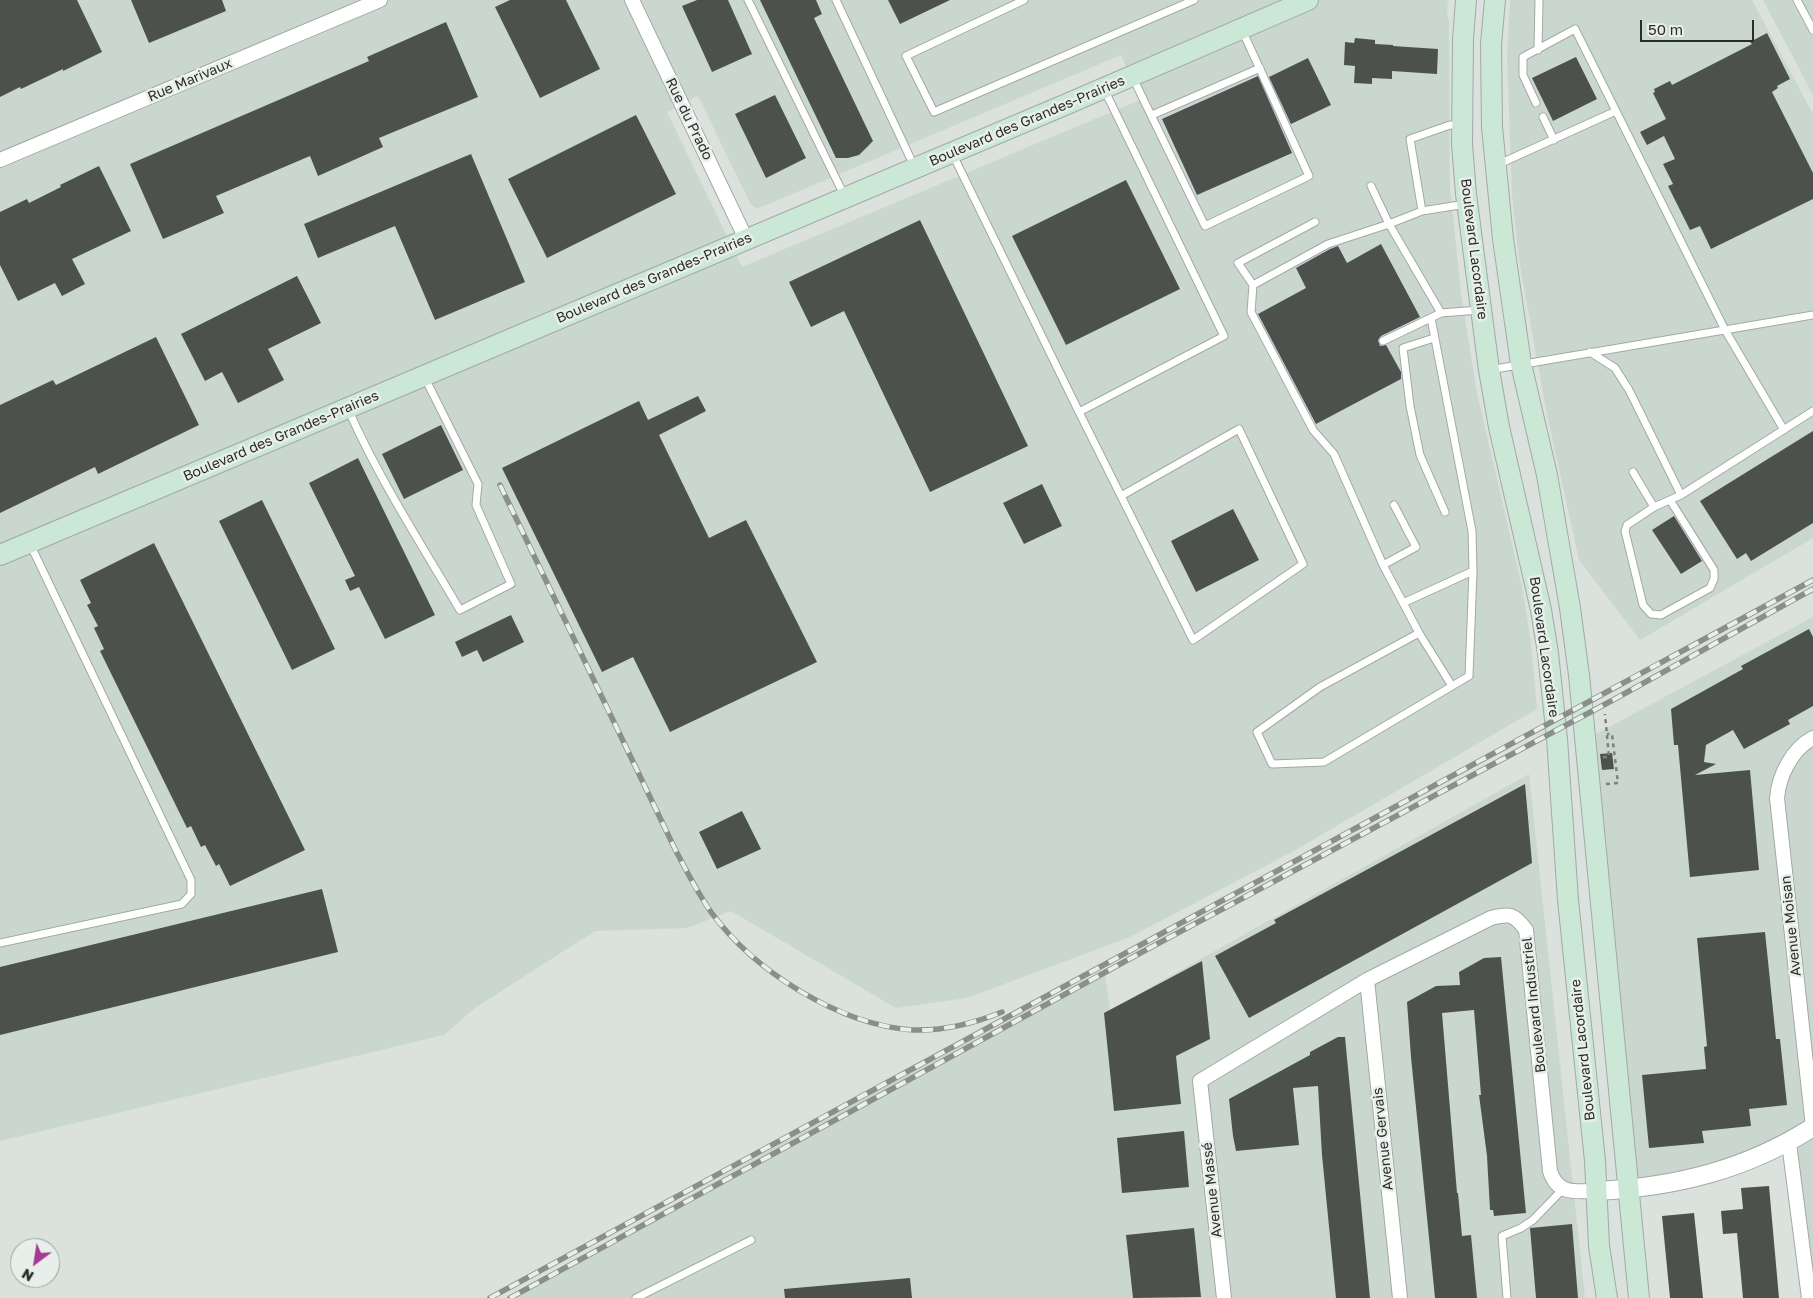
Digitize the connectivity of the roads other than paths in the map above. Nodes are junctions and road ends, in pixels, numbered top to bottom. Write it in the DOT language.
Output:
graph roads {
  1 [pos="380,0"];
  2 [pos="632,0"];
  3 [pos="748,0"];
  4 [pos="836,0"];
  5 [pos="1024,0"];
  6 [pos="1194,0"];
  7 [pos="1308,0"];
  8 [pos="1452,0"];
  9 [pos="1466,0"];
  10 [pos="1495,0"];
  11 [pos="1539,0"];
  12 [pos="1797,0"];
  13 [pos="1242,29"];
  14 [pos="1813,30"];
  15 [pos="1463,39"];
  16 [pos="1538,50"];
  17 [pos="1260,68"];
  18 [pos="1132,76"];
  19 [pos="1104,88"];
  20 [pos="1536,103"];
  21 [pos="1616,111"];
  22 [pos="1152,115"];
  23 [pos="1543,117"];
  24 [pos="1462,125"];
  25 [pos="1554,140"];
  26 [pos="952,152"];
  27 [pos="0,160"];
  28 [pos="1496,165"];
  29 [pos="915,168"];
  30 [pos="1372,186"];
  31 [pos="845,197"];
  32 [pos="1467,204"];
  33 [pos="1422,211"];
  34 [pos="1315,222"];
  35 [pos="1389,224"];
  36 [pos="746,239"];
  37 [pos="1253,285"];
  38 [pos="1481,310"];
  39 [pos="1441,313"];
  40 [pos="1813,315"];
  41 [pos="1431,318"];
  42 [pos="1725,330"];
  43 [pos="1434,338"];
  44 [pos="1383,341"];
  45 [pos="1590,352"];
  46 [pos="1521,364"];
  47 [pos="1489,370"];
  48 [pos="424,376"];
  49 [pos="348,408"];
  50 [pos="1813,411"];
  51 [pos="1079,412"];
  52 [pos="1784,430"];
  53 [pos="1633,472"];
  54 [pos="1681,495"];
  55 [pos="1121,496"];
  56 [pos="1670,500"];
  57 [pos="1394,505"];
  58 [pos="1654,507"];
  59 [pos="1445,512"];
  60 [pos="29,542"];
  61 [pos="0,555"];
  62 [pos="1383,565"];
  63 [pos="1473,571"];
  64 [pos="1403,603"];
  65 [pos="1419,633"];
  66 [pos="1452,686"];
  67 [pos="1813,738"];
  68 [pos="0,943"];
  69 [pos="1367,980"];
  70 [pos="1200,1081"];
  71 [pos="1813,1127"];
  72 [pos="1789,1142"];
  73 [pos="1563,1189"];
  74 [pos="1628,1189"];
  75 [pos="1596,1191"];
  76 [pos="751,1240"];
  77 [pos="636,1298"];
  78 [pos="1224,1298"];
  79 [pos="1400,1298"];
  80 [pos="1507,1298"];
  81 [pos="1607,1298"];
  82 [pos="1639,1298"];
  83 [pos="1809,1298"];
  1 -- 27 [label="street, Rue Marivaux"];
  2 -- 36 [label="street, Rue du Prado"];
  3 -- 31 [label="lane"];
  4 -- 29 [label="lane"];
  5 -- 6 [label="lane"];
  7 -- 13 [label="main road, Boulevard des Grandes-Prairies"];
  8 -- 15 [label="main road"];
  9 -- 15 [label="main road, Boulevard Lacordaire"];
  10 -- 28 [label="main road, Boulevard Lacordaire"];
  11 -- 16 [label="lane"];
  12 -- 14 [label="lane"];
  13 -- 17 [label="lane"];
  13 -- 18 [label="main road, Boulevard des Grandes-Prairies"];
  15 -- 24 [label="main road, Boulevard Lacordaire"];
  16 -- 20 [label="lane"];
  16 -- 21 [label="lane"];
  17 -- 22 [label="lane"];
  17 -- 22 [label="lane"];
  18 -- 19 [label="main road, Boulevard des Grandes-Prairies"];
  18 -- 22 [label="lane"];
  19 -- 26 [label="main road, Boulevard des Grandes-Prairies"];
  19 -- 51 [label="lane"];
  21 -- 25 [label="lane"];
  21 -- 42 [label="lane"];
  23 -- 25 [label="lane"];
  24 -- 32 [label="main road, Boulevard Lacordaire"];
  24 -- 33 [label="lane"];
  25 -- 28 [label="lane"];
  26 -- 29 [label="main road, Boulevard des Grandes-Prairies"];
  26 -- 51 [label="lane"];
  28 -- 46 [label="main road, Boulevard Lacordaire"];
  29 -- 31 [label="main road, Boulevard des Grandes-Prairies"];
  30 -- 35 [label="lane"];
  31 -- 36 [label="main road, Boulevard des Grandes-Prairies"];
  32 -- 33 [label="lane"];
  32 -- 38 [label="main road, Boulevard Lacordaire"];
  33 -- 35 [label="lane"];
  34 -- 37 [label="lane"];
  35 -- 37 [label="lane"];
  35 -- 39 [label="lane"];
  36 -- 48 [label="main road, Boulevard des Grandes-Prairies"];
  37 -- 62 [label="lane"];
  38 -- 39 [label="lane"];
  38 -- 47 [label="main road, Boulevard Lacordaire"];
  39 -- 41 [label="lane"];
  40 -- 42 [label="lane"];
  41 -- 43 [label="lane"];
  41 -- 44 [label="lane"];
  42 -- 45 [label="lane"];
  42 -- 52 [label="lane"];
  43 -- 59 [label="lane"];
  43 -- 63 [label="lane"];
  45 -- 46 [label="lane"];
  45 -- 54 [label="lane"];
  46 -- 47 [label="lane"];
  46 -- 74 [label="main road, Boulevard Lacordaire"];
  47 -- 75 [label="main road, Boulevard Lacordaire"];
  48 -- 49 [label="main road, Boulevard des Grandes-Prairies"];
  48 -- 49 [label="lane"];
  49 -- 60 [label="main road, Boulevard des Grandes-Prairies"];
  50 -- 52 [label="lane"];
  51 -- 55 [label="lane"];
  52 -- 54 [label="lane"];
  53 -- 58 [label="lane"];
  54 -- 56 [label="lane"];
  55 -- 55 [label="lane"];
  56 -- 58 [label="lane"];
  56 -- 58 [label="lane"];
  57 -- 62 [label="lane"];
  60 -- 61 [label="main road, Boulevard des Grandes-Prairies"];
  60 -- 68 [label="lane"];
  62 -- 64 [label="lane"];
  63 -- 64 [label="lane"];
  63 -- 66 [label="lane"];
  64 -- 65 [label="lane"];
  65 -- 66 [label="lane"];
  65 -- 66 [label="lane"];
  67 -- 71 [label="street, Avenue Moisan"];
  69 -- 70 [label="street, Boulevard Industriel"];
  69 -- 73 [label="street, Boulevard Industriel"];
  69 -- 79 [label="street, Avenue Gervais"];
  70 -- 78 [label="street, Avenue Massé"];
  71 -- 72 [label="street"];
  72 -- 74 [label="street"];
  72 -- 83 [label="street"];
  73 -- 75 [label="street"];
  73 -- 80 [label="lane"];
  74 -- 75 [label="street"];
  74 -- 82 [label="main road, Boulevard Lacordaire"];
  75 -- 81 [label="main road, Boulevard Lacordaire"];
  76 -- 77 [label="lane"];
}
